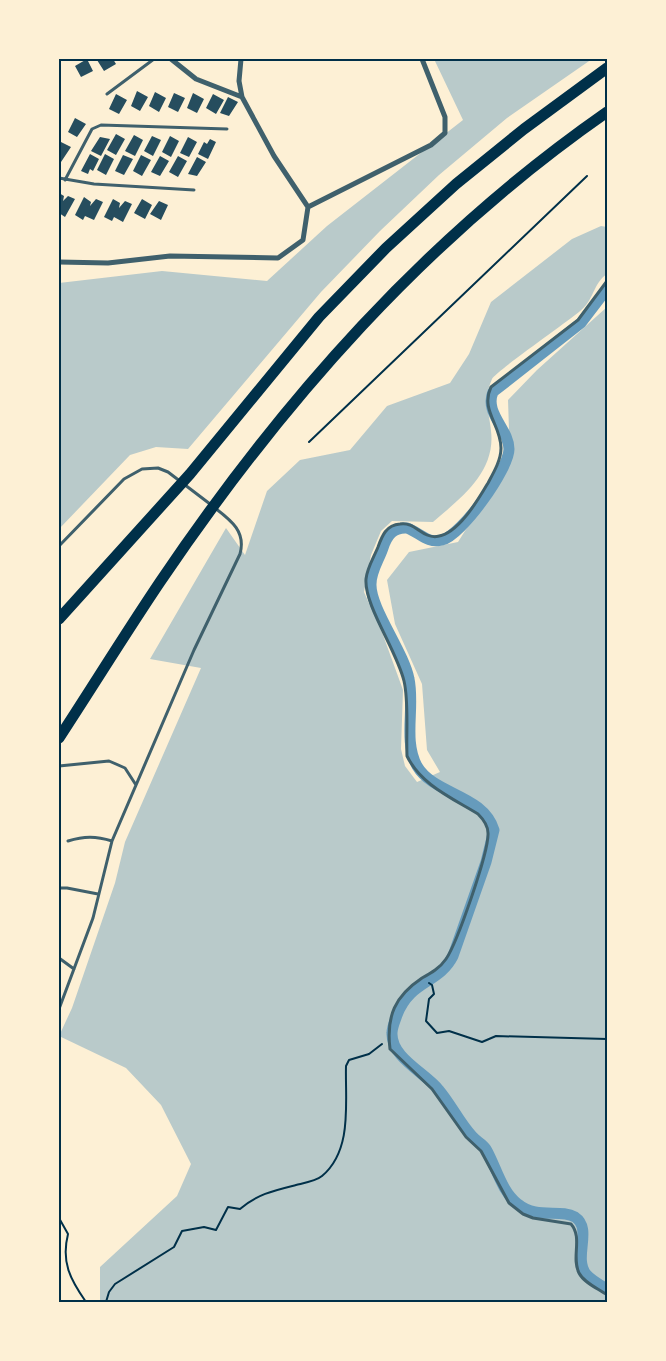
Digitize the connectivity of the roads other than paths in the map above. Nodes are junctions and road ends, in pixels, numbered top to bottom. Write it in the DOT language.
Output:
graph roads {
  1 [pos="154,59"];
  2 [pos="171,59"];
  3 [pos="241,59"];
  4 [pos="422,59"];
  5 [pos="607,68"];
  6 [pos="107,94"];
  7 [pos="242,97"];
  8 [pos="607,112"];
  9 [pos="227,129"];
  10 [pos="59,178"];
  11 [pos="65,180"];
  12 [pos="194,190"];
  13 [pos="308,207"];
  14 [pos="59,262"];
  15 [pos="607,281"];
  16 [pos="59,546"];
  17 [pos="59,618"];
  18 [pos="59,738"];
  19 [pos="59,766"];
  20 [pos="136,786"];
  21 [pos="68,841"];
  22 [pos="112,841"];
  23 [pos="59,888"];
  24 [pos="98,894"];
  25 [pos="59,958"];
  26 [pos="74,969"];
  27 [pos="59,1009"];
  28 [pos="607,1295"];
  1 -- 6 [label="lane"];
  2 -- 7 [label="street"];
  3 -- 7 [label="street"];
  4 -- 13 [label="street"];
  5 -- 17 [label="highway"];
  7 -- 13 [label="street"];
  8 -- 18 [label="highway"];
  9 -- 11 [label="lane"];
  10 -- 11 [label="lane"];
  11 -- 12 [label="lane"];
  13 -- 14 [label="street"];
  15 -- 28 [label="lane"];
  16 -- 20 [label="lane"];
  19 -- 20 [label="lane"];
  20 -- 22 [label="lane"];
  21 -- 22 [label="lane"];
  22 -- 24 [label="lane"];
  23 -- 24 [label="lane"];
  24 -- 26 [label="lane"];
  25 -- 26 [label="lane"];
  26 -- 27 [label="lane"];
}
